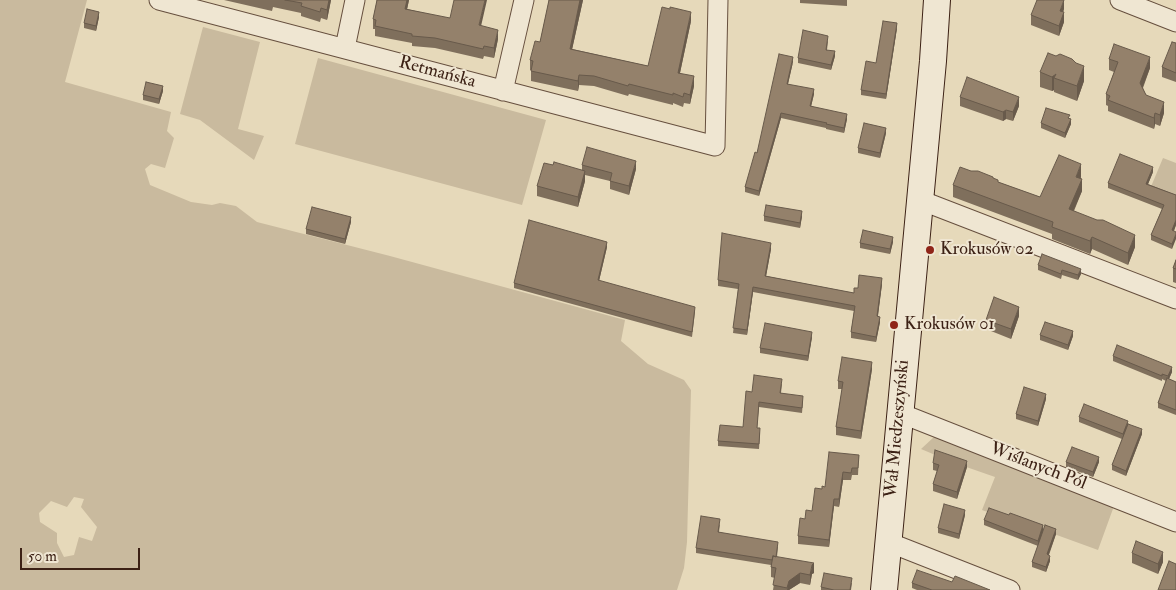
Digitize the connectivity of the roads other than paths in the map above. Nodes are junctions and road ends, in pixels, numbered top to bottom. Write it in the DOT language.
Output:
graph roads {
  1 [pos="159,0"];
  2 [pos="355,0"];
  3 [pos="524,0"];
  4 [pos="718,0"];
  5 [pos="937,0"];
  6 [pos="1120,0"];
  7 [pos="183,3"];
  8 [pos="1176,22"];
  9 [pos="345,48"];
  10 [pos="503,91"];
  11 [pos="920,200"];
  12 [pos="1176,299"];
  13 [pos="900,413"];
  14 [pos="1176,522"];
  15 [pos="888,542"];
  16 [pos="884,590"];
  17 [pos="1010,590"];
  1 -- 7 [label="street, Retmańska"];
  2 -- 9 [label="street"];
  3 -- 10 [label="street"];
  4 -- 10 [label="street, Retmańska"];
  5 -- 11 [label="main road, Wał Miedzeszyński"];
  6 -- 8 [label="street"];
  7 -- 9 [label="street, Retmańska"];
  9 -- 10 [label="street, Retmańska"];
  11 -- 12 [label="street"];
  11 -- 13 [label="main road, Wał Miedzeszyński"];
  13 -- 14 [label="street, Wiślanych Pól"];
  13 -- 15 [label="main road, Wał Miedzeszyński"];
  15 -- 16 [label="main road, Wał Miedzeszyński"];
  15 -- 17 [label="street"];
}
